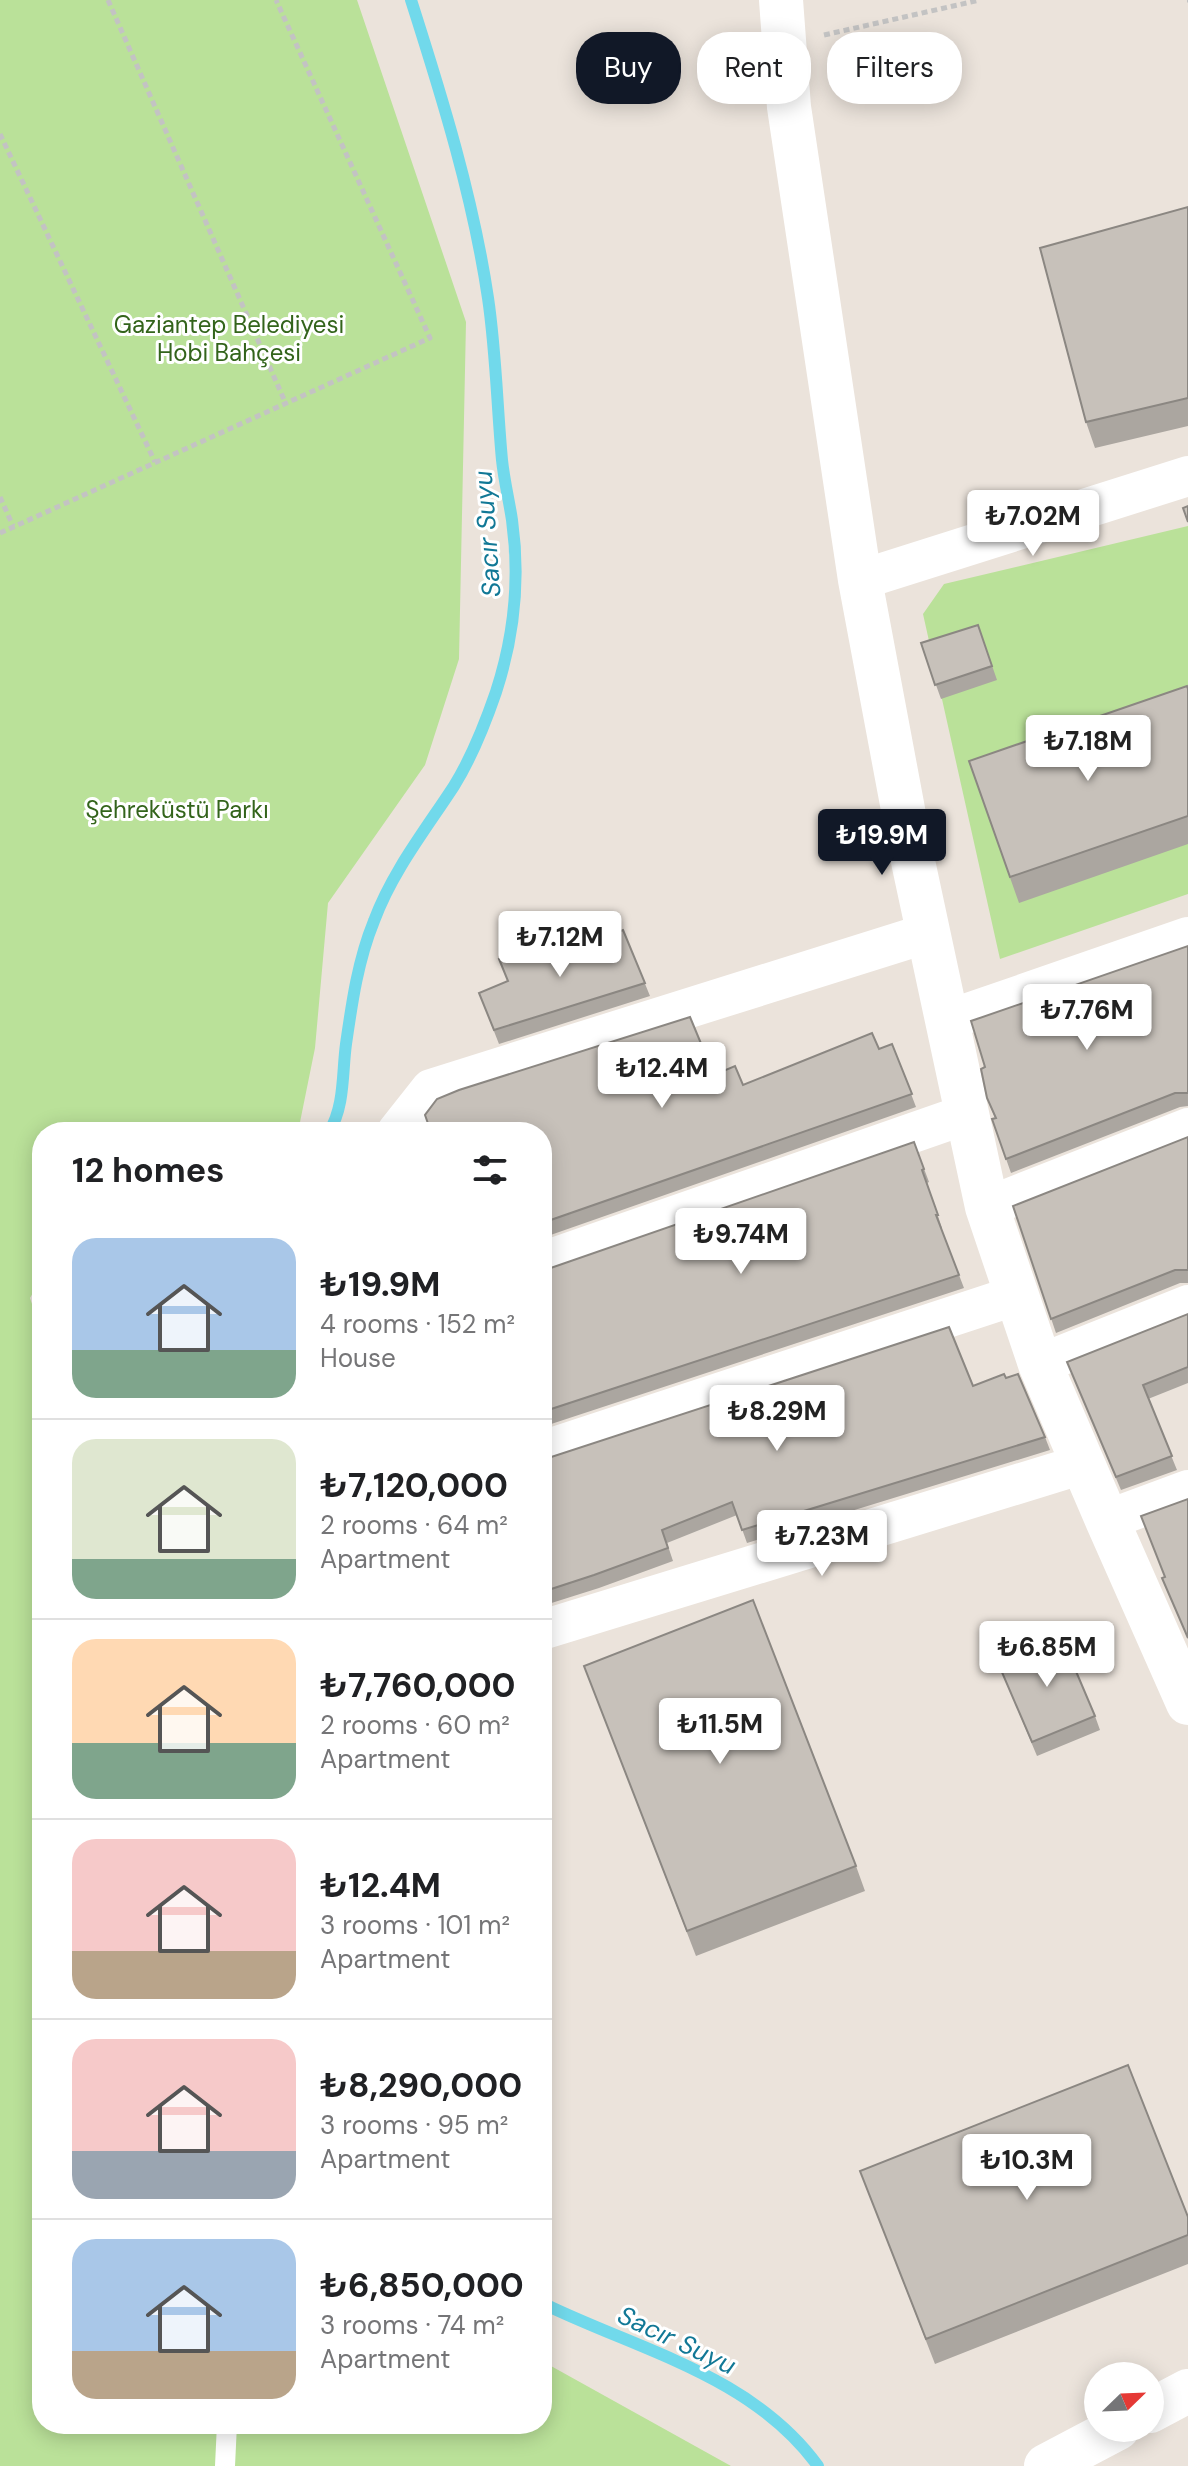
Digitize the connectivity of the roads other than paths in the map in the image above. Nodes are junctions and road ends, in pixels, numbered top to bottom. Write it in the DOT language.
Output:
graph roads {
  1 [pos="781,0"];
  2 [pos="1188,476"];
  3 [pos="860,580"];
  4 [pos="928,933"];
  5 [pos="1188,937"];
  6 [pos="948,1020"];
  7 [pos="967,1114"];
  8 [pos="405,1122"];
  9 [pos="1188,1128"];
  10 [pos="987,1207"];
  11 [pos="552,1259"];
  12 [pos="1017,1295"];
  13 [pos="1188,1305"];
  14 [pos="1040,1364"];
  15 [pos="552,1448"];
  16 [pos="1083,1464"];
  17 [pos="1188,1490"];
  18 [pos="1107,1520"];
  19 [pos="552,1627"];
  20 [pos="1184,1684"];
  21 [pos="1188,2391"];
  22 [pos="1164,2404"];
  23 [pos="227,2434"];
  24 [pos="1091,2442"];
  25 [pos="225,2466"];
  26 [pos="1046,2466"];
  1 -- 3 [label="street"];
  2 -- 3 [label="street"];
  3 -- 4 [label="street"];
  4 -- 6 [label="street"];
  4 -- 8 [label="street"];
  5 -- 6 [label="street"];
  6 -- 7 [label="street"];
  7 -- 10 [label="street"];
  7 -- 11 [label="street"];
  9 -- 10 [label="street"];
  10 -- 12 [label="street"];
  12 -- 14 [label="street"];
  12 -- 15 [label="street"];
  13 -- 14 [label="street"];
  14 -- 16 [label="street"];
  16 -- 18 [label="street"];
  16 -- 19 [label="street"];
  17 -- 18 [label="street"];
  18 -- 20 [label="street"];
  21 -- 22 [label="street"];
  23 -- 25 [label="lane"];
  24 -- 26 [label="street"];
}
